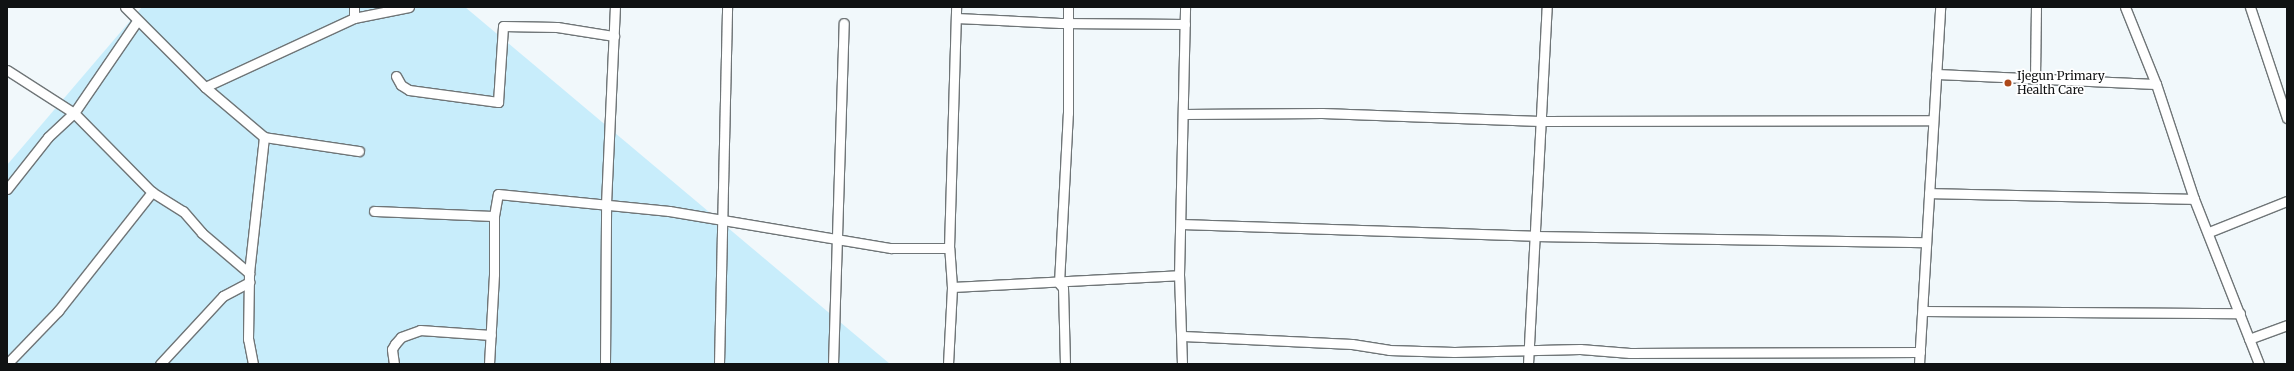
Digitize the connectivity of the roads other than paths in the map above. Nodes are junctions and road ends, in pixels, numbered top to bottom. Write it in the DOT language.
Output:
graph roads {
  1 [pos="125,7"];
  2 [pos="354,7"];
  3 [pos="408,7"];
  4 [pos="615,7"];
  5 [pos="727,7"];
  6 [pos="956,7"];
  7 [pos="1068,7"];
  8 [pos="1185,7"];
  9 [pos="1548,7"];
  10 [pos="1940,7"];
  11 [pos="2036,7"];
  12 [pos="2124,7"];
  13 [pos="2250,7"];
  14 [pos="354,18"];
  15 [pos="956,18"];
  16 [pos="137,21"];
  17 [pos="844,23"];
  18 [pos="1068,23"];
  19 [pos="1185,24"];
  20 [pos="614,36"];
  21 [pos="7,70"];
  22 [pos="1936,74"];
  23 [pos="396,76"];
  24 [pos="2035,78"];
  25 [pos="2156,84"];
  26 [pos="205,87"];
  27 [pos="74,113"];
  28 [pos="1184,114"];
  29 [pos="2287,118"];
  30 [pos="1933,120"];
  31 [pos="1540,121"];
  32 [pos="264,137"];
  33 [pos="359,151"];
  34 [pos="7,189"];
  35 [pos="152,192"];
  36 [pos="1929,193"];
  37 [pos="2194,199"];
  38 [pos="2287,201"];
  39 [pos="606,204"];
  40 [pos="374,211"];
  41 [pos="494,216"];
  42 [pos="724,220"];
  43 [pos="1181,224"];
  44 [pos="2209,232"];
  45 [pos="1534,236"];
  46 [pos="838,239"];
  47 [pos="1926,242"];
  48 [pos="949,248"];
  49 [pos="1179,275"];
  50 [pos="249,277"];
  51 [pos="1059,283"];
  52 [pos="952,287"];
  53 [pos="1923,311"];
  54 [pos="2240,313"];
  55 [pos="2287,325"];
  56 [pos="491,334"];
  57 [pos="1182,336"];
  58 [pos="2249,339"];
  59 [pos="1920,352"];
  60 [pos="1529,353"];
  61 [pos="7,364"];
  62 [pos="160,364"];
  63 [pos="253,364"];
  64 [pos="394,364"];
  65 [pos="489,364"];
  66 [pos="605,364"];
  67 [pos="719,364"];
  68 [pos="833,364"];
  69 [pos="948,364"];
  70 [pos="1065,364"];
  71 [pos="1182,364"];
  72 [pos="1528,364"];
  73 [pos="1919,364"];
  74 [pos="2259,364"];
  1 -- 16 [label="street"];
  2 -- 14 [label="street"];
  3 -- 14 [label="street"];
  4 -- 20 [label="street"];
  5 -- 42 [label="street"];
  6 -- 15 [label="street"];
  7 -- 18 [label="street"];
  8 -- 19 [label="street"];
  9 -- 31 [label="street"];
  10 -- 22 [label="street"];
  11 -- 24 [label="street"];
  12 -- 25 [label="street"];
  13 -- 29 [label="street"];
  14 -- 26 [label="street"];
  15 -- 18 [label="street"];
  15 -- 48 [label="street"];
  16 -- 26 [label="street"];
  16 -- 27 [label="street"];
  17 -- 46 [label="street"];
  18 -- 19 [label="street"];
  18 -- 51 [label="street"];
  19 -- 28 [label="street"];
  20 -- 23 [label="street"];
  20 -- 39 [label="street"];
  21 -- 27 [label="street"];
  22 -- 24 [label="street"];
  22 -- 30 [label="street"];
  24 -- 25 [label="street"];
  25 -- 37 [label="street"];
  26 -- 32 [label="street"];
  27 -- 34 [label="street"];
  27 -- 35 [label="street"];
  28 -- 31 [label="street"];
  28 -- 43 [label="street"];
  30 -- 31 [label="street"];
  30 -- 36 [label="street"];
  31 -- 45 [label="street"];
  32 -- 33 [label="street"];
  32 -- 50 [label="street"];
  35 -- 50 [label="street"];
  35 -- 61 [label="street"];
  36 -- 37 [label="street"];
  36 -- 47 [label="street"];
  37 -- 44 [label="street"];
  38 -- 44 [label="street"];
  39 -- 41 [label="street"];
  39 -- 42 [label="street"];
  39 -- 66 [label="street"];
  40 -- 41 [label="street"];
  41 -- 56 [label="street"];
  42 -- 46 [label="street"];
  42 -- 67 [label="street"];
  43 -- 45 [label="street"];
  43 -- 49 [label="street"];
  44 -- 54 [label="street"];
  45 -- 47 [label="street"];
  45 -- 60 [label="street"];
  46 -- 48 [label="street"];
  46 -- 68 [label="street"];
  47 -- 53 [label="street"];
  48 -- 52 [label="street"];
  49 -- 51 [label="street"];
  49 -- 57 [label="street"];
  50 -- 62 [label="street"];
  50 -- 63 [label="street"];
  51 -- 52 [label="street"];
  51 -- 70 [label="street"];
  52 -- 69 [label="street"];
  53 -- 54 [label="street"];
  53 -- 59 [label="street"];
  54 -- 58 [label="street"];
  55 -- 58 [label="street"];
  56 -- 64 [label="street"];
  56 -- 65 [label="street"];
  57 -- 60 [label="street"];
  57 -- 71 [label="street"];
  58 -- 74 [label="street"];
  59 -- 60 [label="street"];
  59 -- 73 [label="street"];
  60 -- 72 [label="street"];
}
